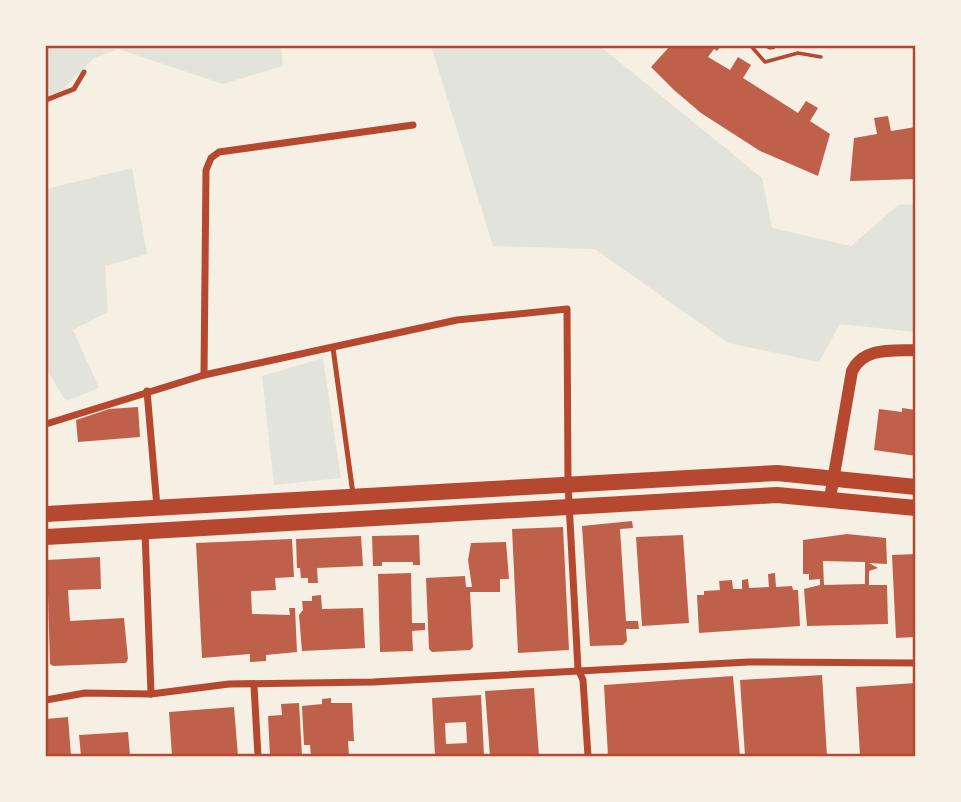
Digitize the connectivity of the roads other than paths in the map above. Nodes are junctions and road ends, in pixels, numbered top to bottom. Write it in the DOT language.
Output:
graph roads {
  1 [pos="84,72"];
  2 [pos="46,100"];
  3 [pos="413,125"];
  4 [pos="333,348"];
  5 [pos="915,350"];
  6 [pos="204,375"];
  7 [pos="147,391"];
  8 [pos="46,424"];
  9 [pos="835,476"];
  10 [pos="568,484"];
  11 [pos="915,486"];
  12 [pos="354,498"];
  13 [pos="830,498"];
  14 [pos="158,508"];
  15 [pos="915,508"];
  16 [pos="570,509"];
  17 [pos="46,514"];
  18 [pos="145,531"];
  19 [pos="46,537"];
  20 [pos="915,663"];
  21 [pos="578,669"];
  22 [pos="254,686"];
  23 [pos="151,694"];
  24 [pos="46,700"];
  25 [pos="258,757"];
  26 [pos="588,757"];
  1 -- 2 [label="lane"];
  3 -- 6 [label="street"];
  4 -- 6 [label="street"];
  4 -- 10 [label="street"];
  4 -- 12 [label="lane"];
  5 -- 9 [label="street"];
  6 -- 7 [label="street"];
  7 -- 8 [label="street"];
  7 -- 14 [label="street"];
  9 -- 10 [label="highway"];
  9 -- 11 [label="highway"];
  9 -- 13 [label="street"];
  10 -- 12 [label="highway"];
  10 -- 16 [label="street"];
  12 -- 14 [label="highway"];
  13 -- 15 [label="highway"];
  13 -- 16 [label="highway"];
  14 -- 17 [label="highway"];
  16 -- 18 [label="highway"];
  16 -- 21 [label="street"];
  18 -- 19 [label="highway"];
  18 -- 23 [label="street"];
  20 -- 21 [label="street"];
  21 -- 22 [label="street"];
  21 -- 26 [label="street"];
  22 -- 23 [label="street"];
  22 -- 25 [label="street"];
  23 -- 24 [label="street"];
}
